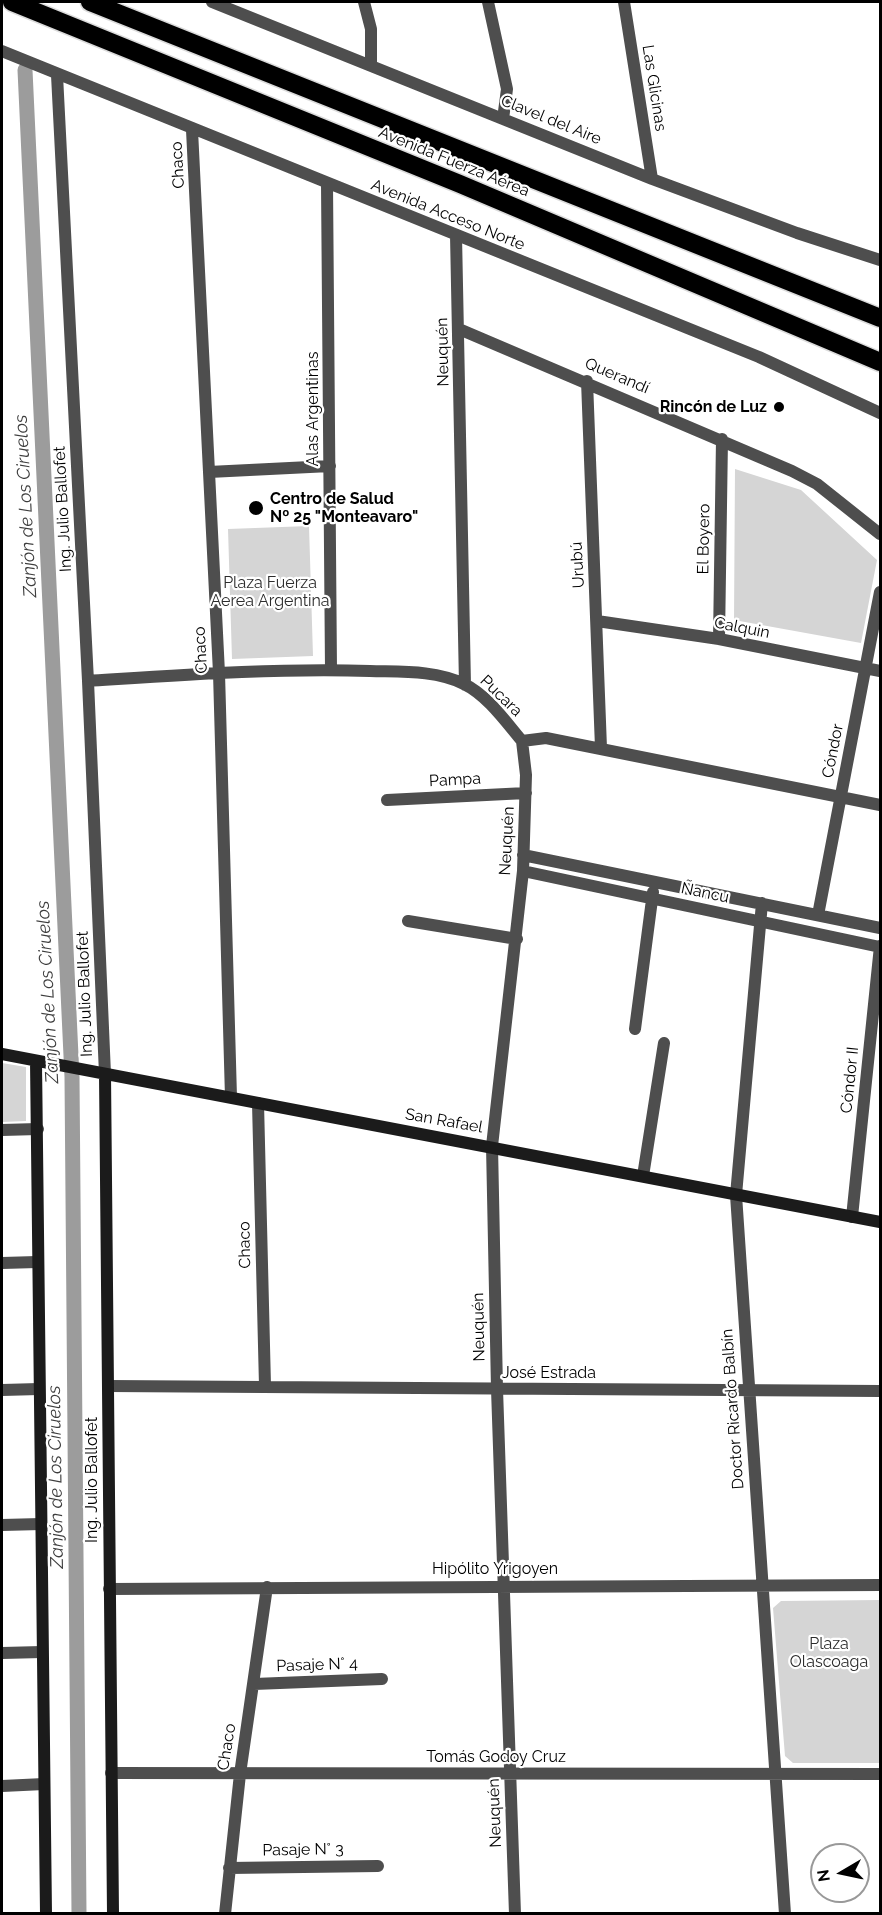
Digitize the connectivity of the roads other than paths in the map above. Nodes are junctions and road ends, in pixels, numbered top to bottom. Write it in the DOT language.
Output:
graph roads {
  1 [pos="12,2"];
  2 [pos="90,2"];
  3 [pos="364,2"];
  4 [pos="488,2"];
  5 [pos="624,2"];
  6 [pos="217,3"];
  7 [pos="2,51"];
  8 [pos="370,65"];
  9 [pos="57,75"];
  10 [pos="503,119"];
  11 [pos="192,130"];
  12 [pos="652,179"];
  13 [pos="327,184"];
  14 [pos="456,235"];
  15 [pos="880,260"];
  16 [pos="880,318"];
  17 [pos="459,329"];
  18 [pos="880,362"];
  19 [pos="587,381"];
  20 [pos="880,413"];
  21 [pos="722,439"];
  22 [pos="330,466"];
  23 [pos="209,472"];
  24 [pos="880,534"];
  25 [pos="880,592"];
  26 [pos="597,621"];
  27 [pos="718,639"];
  28 [pos="866,669"];
  29 [pos="331,670"];
  30 [pos="880,671"];
  31 [pos="219,673"];
  32 [pos="88,681"];
  33 [pos="465,685"];
  34 [pos="522,741"];
  35 [pos="601,747"];
  36 [pos="526,793"];
  37 [pos="841,797"];
  38 [pos="387,800"];
  39 [pos="880,805"];
  40 [pos="523,855"];
  41 [pos="523,871"];
  42 [pos="655,882"];
  43 [pos="652,898"];
  44 [pos="762,903"];
  45 [pos="818,915"];
  46 [pos="408,921"];
  47 [pos="761,921"];
  48 [pos="880,927"];
  49 [pos="517,939"];
  50 [pos="880,946"];
  51 [pos="635,1029"];
  52 [pos="664,1043"];
  53 [pos="2,1054"];
  54 [pos="36,1061"];
  55 [pos="99,1073"];
  56 [pos="231,1097"];
  57 [pos="258,1103"];
  58 [pos="38,1129"];
  59 [pos="2,1130"];
  60 [pos="492,1146"];
  61 [pos="643,1176"];
  62 [pos="736,1195"];
  63 [pos="852,1217"];
  64 [pos="880,1222"];
  65 [pos="37,1262"];
  66 [pos="2,1263"];
  67 [pos="108,1386"];
  68 [pos="265,1386"];
  69 [pos="39,1389"];
  70 [pos="497,1389"];
  71 [pos="2,1390"];
  72 [pos="747,1390"];
  73 [pos="880,1391"];
  74 [pos="2,1524"];
  75 [pos="41,1524"];
  76 [pos="503,1585"];
  77 [pos="761,1585"];
  78 [pos="880,1585"];
  79 [pos="267,1587"];
  80 [pos="109,1589"];
  81 [pos="42,1652"];
  82 [pos="2,1653"];
  83 [pos="382,1678"];
  84 [pos="254,1684"];
  85 [pos="111,1773"];
  86 [pos="240,1774"];
  87 [pos="510,1774"];
  88 [pos="880,1774"];
  89 [pos="775,1775"];
  90 [pos="45,1784"];
  91 [pos="2,1786"];
  92 [pos="378,1866"];
  93 [pos="229,1868"];
  94 [pos="46,1914"];
  95 [pos="112,1914"];
  96 [pos="225,1914"];
  97 [pos="515,1914"];
  98 [pos="785,1914"];
  1 -- 18 [label="highway, Avenida Fuerza Aérea"];
  2 -- 16 [label="highway, Avenida Fuerza Aérea"];
  3 -- 8 [label="street"];
  4 -- 10 [label="street"];
  5 -- 12 [label="street, Las Glicinas"];
  6 -- 8 [label="street, Clavel del Aire"];
  7 -- 9 [label="street, Avenida Acceso Norte"];
  8 -- 10 [label="street, Clavel del Aire"];
  9 -- 11 [label="street, Avenida Acceso Norte"];
  9 -- 32 [label="street, Ing. Julio Ballofet"];
  10 -- 12 [label="street, Clavel del Aire"];
  11 -- 13 [label="street, Avenida Acceso Norte"];
  11 -- 23 [label="street, Chaco"];
  12 -- 15 [label="street, Clavel del Aire"];
  13 -- 14 [label="street, Avenida Acceso Norte"];
  13 -- 22 [label="street, Alas Argentinas"];
  14 -- 17 [label="street, Neuquén"];
  14 -- 20 [label="street, Avenida Acceso Norte"];
  17 -- 19 [label="street, Querandí"];
  17 -- 33 [label="street, Neuquén"];
  19 -- 21 [label="street, Querandí"];
  19 -- 26 [label="street, Urubú"];
  21 -- 24 [label="street, Querandí"];
  21 -- 27 [label="street, El Boyero"];
  22 -- 23 [label="street"];
  22 -- 29 [label="street, Alas Argentinas"];
  23 -- 31 [label="street, Chaco"];
  25 -- 28 [label="street, Cóndor"];
  26 -- 27 [label="street, Calquin"];
  26 -- 35 [label="street, Urubú"];
  27 -- 28 [label="street, Calquin"];
  28 -- 30 [label="street, Calquin"];
  28 -- 37 [label="street, Cóndor"];
  29 -- 31 [label="street, Pucara"];
  29 -- 33 [label="street, Pucara"];
  31 -- 32 [label="street, Pucara"];
  31 -- 56 [label="street, Chaco"];
  32 -- 55 [label="street, Ing. Julio Ballofet"];
  33 -- 34 [label="street, Pucara"];
  34 -- 35 [label="street, Pucara"];
  34 -- 36 [label="street, Neuquén"];
  35 -- 37 [label="street, Pucara"];
  36 -- 38 [label="street, Pampa"];
  36 -- 40 [label="street, Neuquén"];
  37 -- 39 [label="street, Pucara"];
  37 -- 45 [label="street, Cóndor"];
  40 -- 41 [label="street, Neuquén"];
  40 -- 42 [label="street, Ñancu"];
  41 -- 43 [label="street, Ñancu"];
  41 -- 49 [label="street, Neuquén"];
  42 -- 43 [label="street"];
  42 -- 44 [label="street, Ñancu"];
  43 -- 47 [label="street, Ñancu"];
  43 -- 51 [label="street"];
  44 -- 45 [label="street, Ñancu"];
  44 -- 47 [label="street, Doctor Ricardo Balbín"];
  45 -- 48 [label="street, Ñancu"];
  46 -- 49 [label="street"];
  47 -- 50 [label="street, Ñancu"];
  47 -- 62 [label="street, Doctor Ricardo Balbín"];
  49 -- 60 [label="street, Neuquén"];
  50 -- 63 [label="street, Cóndor II"];
  52 -- 61 [label="street"];
  53 -- 54 [label="street, San Rafael"];
  54 -- 55 [label="street, San Rafael"];
  54 -- 58 [label="street"];
  55 -- 56 [label="street, San Rafael"];
  55 -- 67 [label="street, Ing. Julio Ballofet"];
  56 -- 57 [label="street, San Rafael"];
  57 -- 60 [label="street, San Rafael"];
  57 -- 68 [label="street, Chaco"];
  58 -- 59 [label="street"];
  58 -- 65 [label="street"];
  60 -- 61 [label="street, San Rafael"];
  60 -- 70 [label="street, Neuquén"];
  61 -- 62 [label="street, San Rafael"];
  62 -- 63 [label="street, San Rafael"];
  62 -- 72 [label="street, Doctor Ricardo Balbín"];
  63 -- 64 [label="street, San Rafael"];
  65 -- 66 [label="street"];
  65 -- 69 [label="street"];
  67 -- 68 [label="street, José Estrada"];
  67 -- 80 [label="street, Ing. Julio Ballofet"];
  68 -- 70 [label="street, José Estrada"];
  69 -- 71 [label="street"];
  69 -- 75 [label="street"];
  70 -- 72 [label="street, José Estrada"];
  70 -- 76 [label="street, Neuquén"];
  72 -- 73 [label="street, José Estrada"];
  72 -- 77 [label="street, Doctor Ricardo Balbín"];
  74 -- 75 [label="street"];
  75 -- 81 [label="street"];
  76 -- 77 [label="street, Hipólito Yrigoyen"];
  76 -- 79 [label="street, Hipólito Yrigoyen"];
  76 -- 87 [label="street, Neuquén"];
  77 -- 78 [label="street, Hipólito Yrigoyen"];
  77 -- 89 [label="street, Doctor Ricardo Balbín"];
  79 -- 80 [label="street, Hipólito Yrigoyen"];
  79 -- 84 [label="street, Chaco"];
  80 -- 85 [label="street, Ing. Julio Ballofet"];
  81 -- 82 [label="street"];
  81 -- 90 [label="street"];
  83 -- 84 [label="street, Pasaje N° 4"];
  84 -- 86 [label="street, Chaco"];
  85 -- 86 [label="street, Tomás Godoy Cruz"];
  85 -- 95 [label="street, Ing. Julio Ballofet"];
  86 -- 87 [label="street, Tomás Godoy Cruz"];
  86 -- 93 [label="street, Chaco"];
  87 -- 89 [label="street, Tomás Godoy Cruz"];
  87 -- 97 [label="street, Neuquén"];
  88 -- 89 [label="street, Tomás Godoy Cruz"];
  89 -- 98 [label="street, Doctor Ricardo Balbín"];
  90 -- 91 [label="street"];
  90 -- 94 [label="street"];
  92 -- 93 [label="street, Pasaje N° 3"];
  93 -- 96 [label="street, Chaco"];
}
